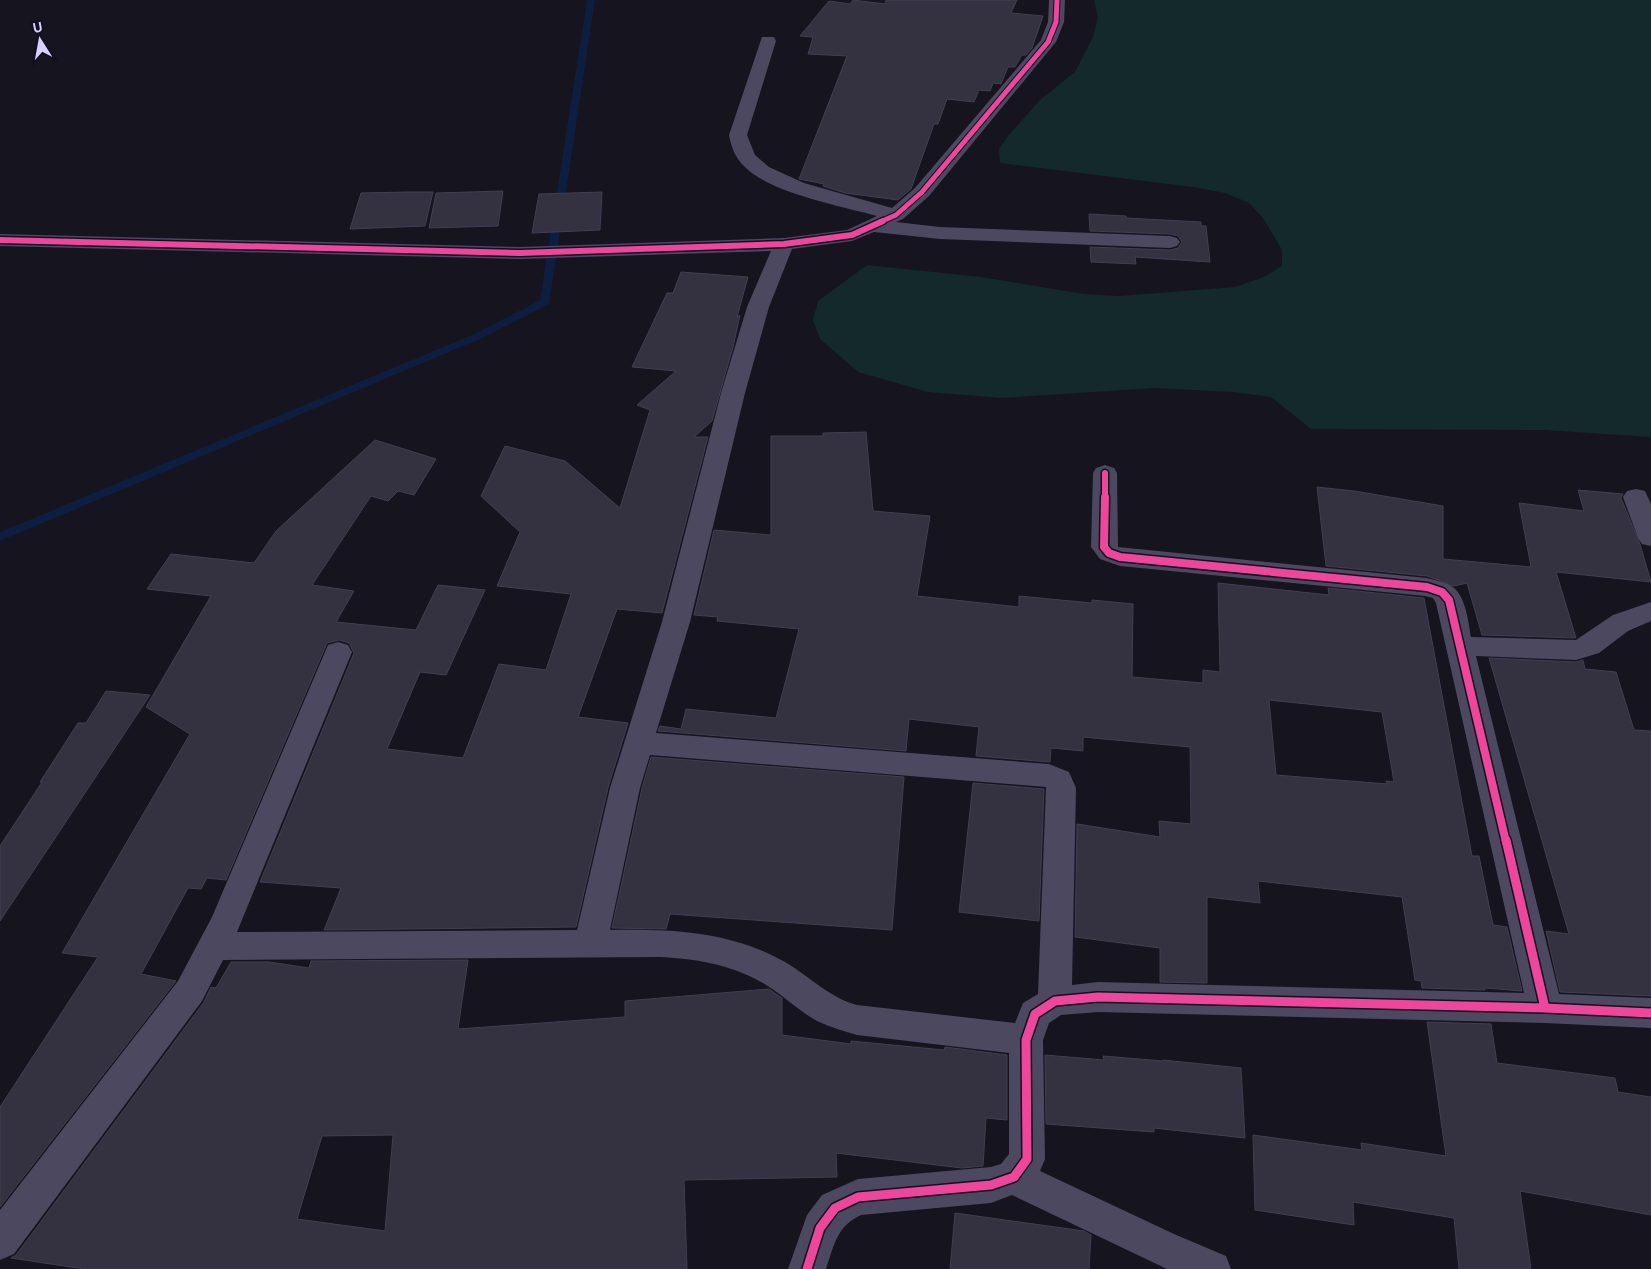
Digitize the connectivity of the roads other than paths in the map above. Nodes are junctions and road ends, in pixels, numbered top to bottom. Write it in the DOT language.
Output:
graph roads {
  1 [pos="1057,0"];
  2 [pos="768,41"];
  3 [pos="896,215"];
  4 [pos="872,226"];
  5 [pos="0,240"];
  6 [pos="1170,242"];
  7 [pos="784,244"];
  8 [pos="1105,473"];
  9 [pos="1636,496"];
  10 [pos="1651,538"];
  11 [pos="1651,611"];
  12 [pos="1461,646"];
  13 [pos="338,652"];
  14 [pos="640,742"];
  15 [pos="590,944"];
  16 [pos="214,946"];
  17 [pos="1055,1001"];
  18 [pos="1545,1008"];
  19 [pos="1651,1013"];
  20 [pos="1026,1040"];
  21 [pos="1014,1177"];
  22 [pos="0,1241"];
  23 [pos="807,1269"];
  24 [pos="1212,1269"];
  1 -- 3 [label="street"];
  2 -- 3 [label="street"];
  3 -- 4 [label="street"];
  4 -- 6 [label="street"];
  4 -- 7 [label="street"];
  5 -- 7 [label="street"];
  7 -- 14 [label="street"];
  8 -- 12 [label="street"];
  9 -- 10 [label="street"];
  11 -- 12 [label="street"];
  12 -- 18 [label="street"];
  13 -- 16 [label="street"];
  14 -- 15 [label="street"];
  14 -- 17 [label="street"];
  15 -- 16 [label="street"];
  15 -- 20 [label="street"];
  16 -- 22 [label="street"];
  17 -- 18 [label="street"];
  17 -- 20 [label="street"];
  18 -- 19 [label="street"];
  20 -- 21 [label="street"];
  21 -- 23 [label="street"];
  21 -- 24 [label="street"];
}
